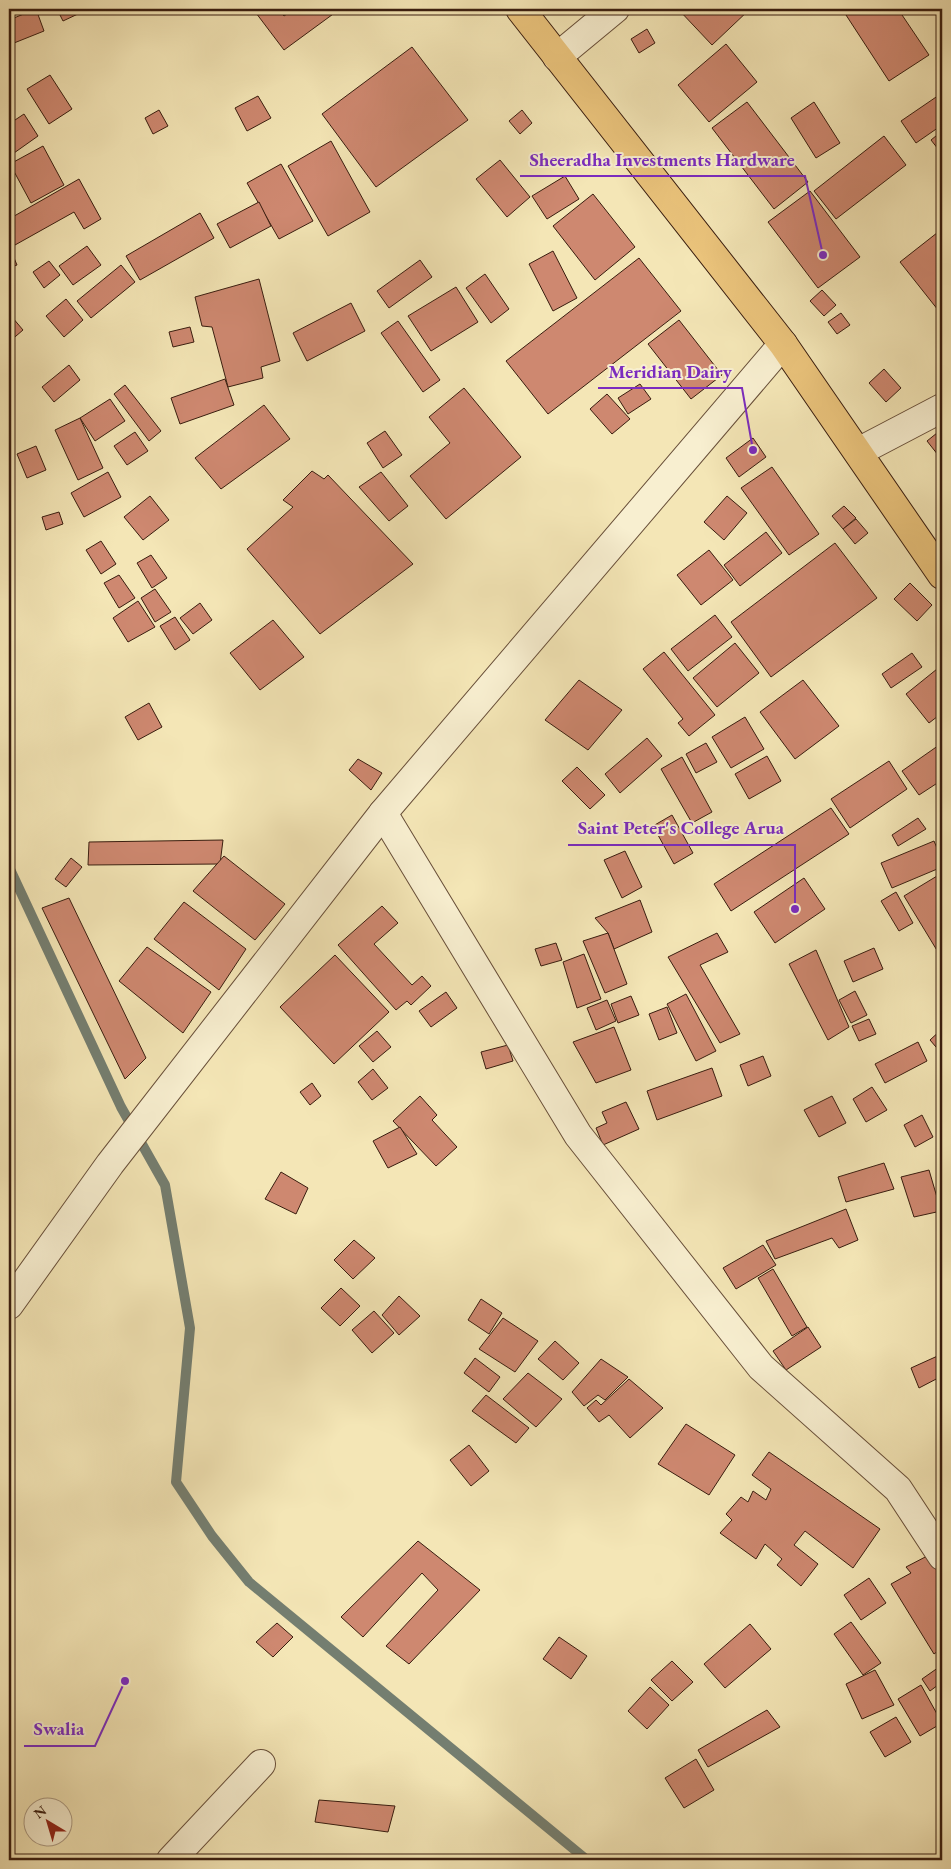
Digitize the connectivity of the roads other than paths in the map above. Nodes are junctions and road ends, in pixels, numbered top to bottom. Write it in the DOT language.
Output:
graph roads {
  1 [pos="520,9"];
  2 [pos="615,9"];
  3 [pos="557,57"];
  4 [pos="783,344"];
  5 [pos="942,408"];
  6 [pos="858,452"];
  7 [pos="942,574"];
  8 [pos="383,814"];
  9 [pos="9,1304"];
  10 [pos="942,1556"];
  11 [pos="261,1764"];
  12 [pos="171,1860"];
  1 -- 3 [label="main road"];
  2 -- 3 [label="street"];
  3 -- 4 [label="main road"];
  4 -- 6 [label="main road"];
  4 -- 8 [label="street"];
  5 -- 6 [label="street"];
  6 -- 7 [label="main road"];
  8 -- 9 [label="street"];
  8 -- 10 [label="street"];
  11 -- 12 [label="street"];
}
